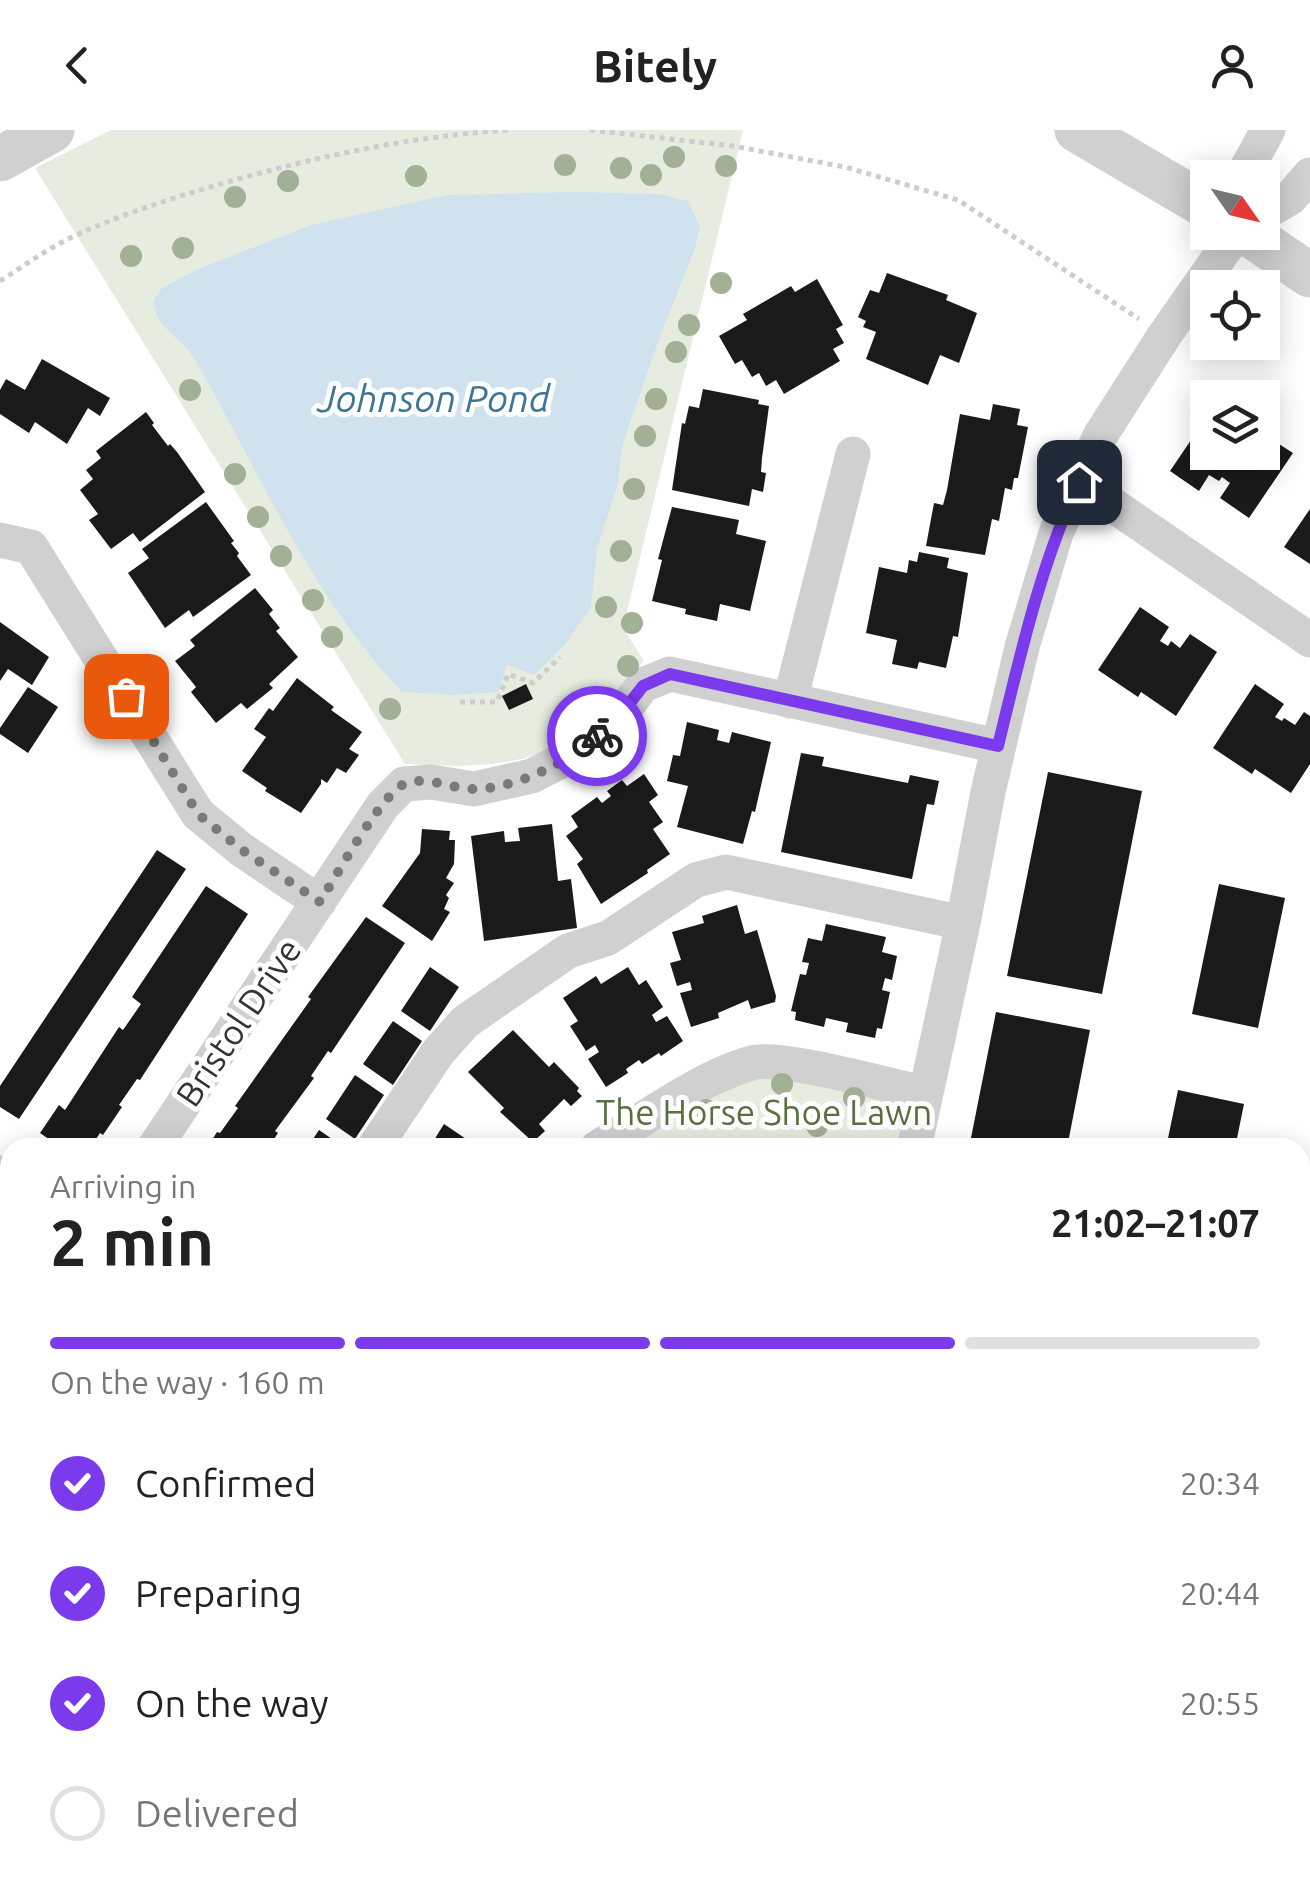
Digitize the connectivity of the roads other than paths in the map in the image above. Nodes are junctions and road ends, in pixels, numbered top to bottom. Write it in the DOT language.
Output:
graph roads {
  1 [pos="51,130"];
  2 [pos="1077,130"];
  3 [pos="1268,130"];
  4 [pos="0,158"];
  5 [pos="1251,160"];
  6 [pos="1310,176"];
  7 [pos="1190,197"];
  8 [pos="1280,204"];
  9 [pos="1224,250"];
  10 [pos="1273,250"];
  11 [pos="1310,275"];
  12 [pos="853,454"];
  13 [pos="1079,482"];
  14 [pos="0,540"];
  15 [pos="1310,640"];
  16 [pos="790,701"];
  17 [pos="998,746"];
  18 [pos="320,902"];
  19 [pos="964,923"];
  20 [pos="925,1094"];
  21 [pos="161,1138"];
  22 [pos="381,1138"];
  23 [pos="614,1138"];
  24 [pos="916,1138"];
  1 -- 4 [label="street"];
  2 -- 7 [label="street"];
  3 -- 5 [label="street"];
  6 -- 8 [label="street"];
  9 -- 13 [label="street"];
  10 -- 11 [label="street"];
  12 -- 16 [label="street"];
  13 -- 15 [label="street"];
  13 -- 17 [label="street"];
  14 -- 18 [label="street"];
  16 -- 17 [label="street, Bristol Drive"];
  16 -- 18 [label="street, Bristol Drive"];
  17 -- 19 [label="street"];
  18 -- 21 [label="street, Bristol Drive"];
  19 -- 20 [label="street"];
  19 -- 22 [label="street"];
  20 -- 23 [label="street"];
  20 -- 24 [label="street"];
}
